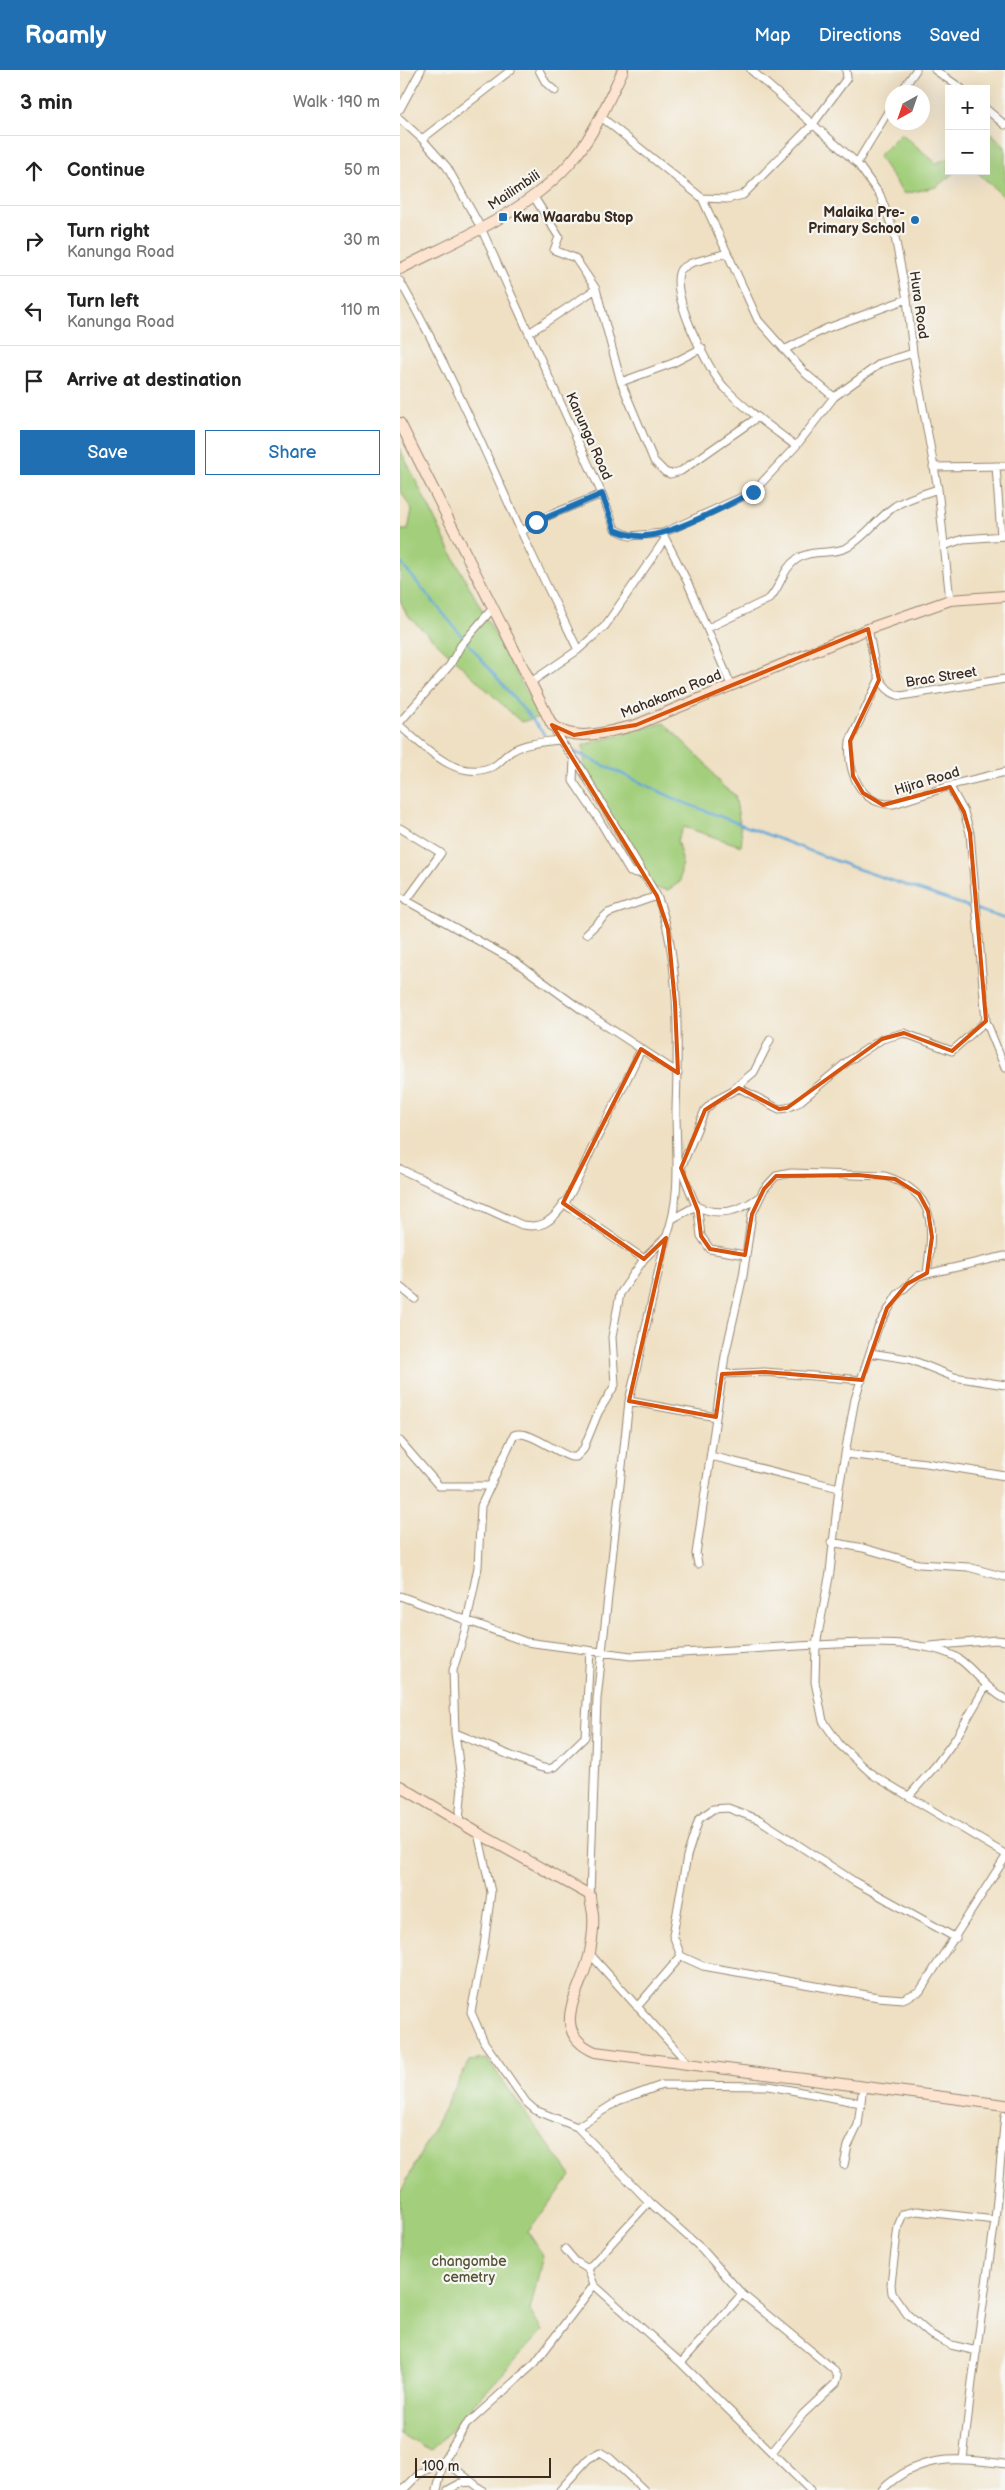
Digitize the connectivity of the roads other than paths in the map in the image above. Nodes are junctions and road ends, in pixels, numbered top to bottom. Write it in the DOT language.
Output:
graph roads {
  1 [pos="421,70"];
  2 [pos="511,70"];
  3 [pos="539,70"];
  4 [pos="623,70"];
  5 [pos="751,70"];
  6 [pos="846,70"];
  7 [pos="916,70"];
  8 [pos="935,70"];
  9 [pos="906,85"];
  10 [pos="956,85"];
  11 [pos="555,91"];
  12 [pos="400,109"];
  13 [pos="990,112"];
  14 [pos="600,116"];
  15 [pos="885,117"];
  16 [pos="400,119"];
  17 [pos="1004,122"];
  18 [pos="813,124"];
  19 [pos="422,138"];
  20 [pos="857,163"];
  21 [pos="534,197"];
  22 [pos="702,198"];
  23 [pos="481,228"];
  24 [pos="728,252"];
  25 [pos="400,269"];
  26 [pos="400,282"];
  27 [pos="596,289"];
  28 [pos="907,299"];
  29 [pos="529,333"];
  30 [pos="702,348"];
  31 [pos="784,350"];
  32 [pos="913,354"];
  33 [pos="621,382"];
  34 [pos="834,397"];
  35 [pos="758,417"];
  36 [pos="400,423"];
  37 [pos="796,446"];
  38 [pos="996,466"];
  39 [pos="1005,466"];
  40 [pos="933,467"];
  41 [pos="938,489"];
  42 [pos="602,494"];
  43 [pos="521,532"];
  44 [pos="664,536"];
  45 [pos="1003,536"];
  46 [pos="944,546"];
  47 [pos="1005,596"];
  48 [pos="950,600"];
  49 [pos="493,608"];
  50 [pos="708,628"];
  51 [pos="868,629"];
  52 [pos="578,650"];
  53 [pos="1005,679"];
  54 [pos="879,680"];
  55 [pos="531,682"];
  56 [pos="731,685"];
  57 [pos="400,722"];
  58 [pos="552,725"];
  59 [pos="400,726"];
  60 [pos="560,740"];
  61 [pos="574,758"];
  62 [pos="1005,772"];
  63 [pos="950,788"];
  64 [pos="400,828"];
  65 [pos="645,874"];
  66 [pos="658,896"];
  67 [pos="403,899"];
  68 [pos="586,934"];
  69 [pos="986,1021"];
  70 [pos="770,1040"];
  71 [pos="641,1049"];
  72 [pos="1005,1068"];
  73 [pos="678,1073"];
  74 [pos="729,1094"];
  75 [pos="676,1155"];
  76 [pos="681,1168"];
  77 [pos="400,1169"];
  78 [pos="761,1196"];
  79 [pos="563,1203"];
  80 [pos="696,1206"];
  81 [pos="672,1219"];
  82 [pos="666,1238"];
  83 [pos="745,1255"];
  84 [pos="1005,1256"];
  85 [pos="644,1259"];
  86 [pos="927,1273"];
  87 [pos="400,1288"];
  88 [pos="415,1298"];
  89 [pos="870,1353"];
  90 [pos="722,1374"];
  91 [pos="862,1380"];
  92 [pos="1005,1385"];
  93 [pos="629,1400"];
  94 [pos="716,1417"];
  95 [pos="400,1440"];
  96 [pos="845,1454"];
  97 [pos="711,1456"];
  98 [pos="1005,1476"];
  99 [pos="490,1486"];
  100 [pos="838,1488"];
  101 [pos="831,1542"];
  102 [pos="698,1564"];
  103 [pos="1005,1578"];
  104 [pos="400,1596"];
  105 [pos="467,1622"];
  106 [pos="1005,1641"];
  107 [pos="816,1645"];
  108 [pos="930,1646"];
  109 [pos="590,1651"];
  110 [pos="601,1652"];
  111 [pos="986,1686"];
  112 [pos="1005,1699"];
  113 [pos="455,1733"];
  114 [pos="400,1786"];
  115 [pos="909,1796"];
  116 [pos="459,1821"];
  117 [pos="478,1833"];
  118 [pos="1005,1854"];
  119 [pos="1005,1858"];
  120 [pos="590,1895"];
  121 [pos="956,1938"];
  122 [pos="590,1954"];
  123 [pos="681,1956"];
  124 [pos="637,2007"];
  125 [pos="686,2062"];
  126 [pos="863,2086"];
  127 [pos="860,2103"];
  128 [pos="1005,2105"];
  129 [pos="1005,2115"];
  130 [pos="577,2127"];
  131 [pos="844,2164"];
  132 [pos="649,2202"];
  133 [pos="995,2220"];
  134 [pos="565,2249"];
  135 [pos="588,2269"];
  136 [pos="594,2285"];
  137 [pos="742,2294"];
  138 [pos="977,2351"];
  139 [pos="681,2363"];
  140 [pos="773,2451"];
  141 [pos="963,2459"];
  142 [pos="444,2460"];
  143 [pos="1005,2464"];
  144 [pos="472,2482"];
  145 [pos="403,2490"];
  146 [pos="437,2490"];
  147 [pos="448,2490"];
  148 [pos="482,2490"];
  149 [pos="560,2490"];
  150 [pos="644,2490"];
  151 [pos="810,2490"];
  152 [pos="882,2490"];
  1 -- 12 [label="street"];
  2 -- 19 [label="street"];
  3 -- 11 [label="street"];
  4 -- 14 [label="street, Mailimbili"];
  5 -- 18 [label="street, Hura Road"];
  6 -- 18 [label="street"];
  7 -- 9 [label="street"];
  8 -- 10 [label="street"];
  13 -- 17 [label="street"];
  14 -- 21 [label="street, Mailimbili"];
  14 -- 22 [label="street"];
  15 -- 20 [label="street"];
  16 -- 19 [label="street, Kanunga Road"];
  18 -- 20 [label="street, Hura Road"];
  18 -- 22 [label="street"];
  19 -- 23 [label="street, Kanunga Road"];
  20 -- 28 [label="street, Hura Road"];
  21 -- 23 [label="street, Mailimbili"];
  21 -- 27 [label="street"];
  22 -- 24 [label="street"];
  23 -- 25 [label="street, Mailimbili"];
  23 -- 29 [label="street, Kanunga Road"];
  24 -- 30 [label="street"];
  24 -- 31 [label="street"];
  26 -- 43 [label="street"];
  27 -- 29 [label="street"];
  27 -- 33 [label="street"];
  28 -- 31 [label="street"];
  28 -- 32 [label="street, Hura Road"];
  29 -- 42 [label="street, Kanunga Road"];
  30 -- 33 [label="street"];
  30 -- 35 [label="street"];
  31 -- 34 [label="street"];
  32 -- 34 [label="street, Kanunga Road"];
  32 -- 40 [label="street, Hura Road"];
  33 -- 35 [label="street"];
  34 -- 37 [label="street, Kanunga Road"];
  35 -- 37 [label="street"];
  36 -- 49 [label="street"];
  37 -- 44 [label="street, Kanunga Road"];
  38 -- 39 [label="street"];
  38 -- 40 [label="street"];
  38 -- 45 [label="street"];
  40 -- 41 [label="street, Hura Road"];
  41 -- 46 [label="street, Hura Road"];
  41 -- 50 [label="street"];
  42 -- 43 [label="street"];
  42 -- 44 [label="street, Kanunga Road"];
  43 -- 52 [label="street"];
  44 -- 50 [label="street"];
  44 -- 52 [label="street"];
  45 -- 46 [label="street"];
  46 -- 48 [label="street, Hura Road"];
  47 -- 48 [label="street, Mahakama Road"];
  48 -- 51 [label="street, Mahakama Road"];
  49 -- 55 [label="street"];
  49 -- 57 [label="street"];
  50 -- 56 [label="street"];
  51 -- 54 [label="street"];
  51 -- 56 [label="street, Mahakama Road"];
  52 -- 55 [label="street"];
  53 -- 54 [label="street, Brac Street"];
  54 -- 63 [label="street, Hijra Road"];
  55 -- 58 [label="street"];
  56 -- 58 [label="street, Mahakama Road"];
  58 -- 60 [label="street"];
  59 -- 60 [label="street"];
  60 -- 61 [label="street"];
  61 -- 65 [label="street"];
  61 -- 65 [label="street"];
  62 -- 63 [label="street, Hijra Road"];
  63 -- 69 [label="street"];
  64 -- 67 [label="street"];
  65 -- 66 [label="street"];
  66 -- 68 [label="street"];
  66 -- 73 [label="street"];
  67 -- 71 [label="street"];
  69 -- 72 [label="street"];
  69 -- 74 [label="street"];
  70 -- 74 [label="street"];
  71 -- 73 [label="street"];
  71 -- 79 [label="street"];
  73 -- 75 [label="street"];
  74 -- 76 [label="street"];
  75 -- 76 [label="street"];
  75 -- 81 [label="street"];
  76 -- 80 [label="street"];
  77 -- 79 [label="street"];
  78 -- 80 [label="street"];
  78 -- 83 [label="street"];
  78 -- 86 [label="street"];
  79 -- 85 [label="street"];
  80 -- 81 [label="street"];
  80 -- 83 [label="street"];
  81 -- 82 [label="street"];
  82 -- 85 [label="street"];
  82 -- 93 [label="street"];
  83 -- 90 [label="street"];
  84 -- 86 [label="street"];
  85 -- 99 [label="street"];
  86 -- 89 [label="street"];
  87 -- 88 [label="street"];
  89 -- 91 [label="street"];
  89 -- 92 [label="street"];
  90 -- 91 [label="street"];
  90 -- 94 [label="street"];
  91 -- 96 [label="street"];
  93 -- 94 [label="street"];
  93 -- 110 [label="street"];
  94 -- 97 [label="street"];
  95 -- 99 [label="street"];
  96 -- 98 [label="street"];
  96 -- 100 [label="street"];
  97 -- 100 [label="street"];
  97 -- 102 [label="street"];
  99 -- 105 [label="street"];
  100 -- 101 [label="street"];
  101 -- 103 [label="street"];
  101 -- 107 [label="street"];
  104 -- 105 [label="street"];
  105 -- 109 [label="street"];
  105 -- 113 [label="street"];
  106 -- 108 [label="street"];
  107 -- 108 [label="street"];
  107 -- 110 [label="street"];
  107 -- 115 [label="street"];
  108 -- 111 [label="street"];
  109 -- 110 [label="street"];
  109 -- 113 [label="street"];
  110 -- 120 [label="street"];
  111 -- 112 [label="street"];
  111 -- 115 [label="street"];
  113 -- 116 [label="street"];
  114 -- 116 [label="street"];
  115 -- 118 [label="street"];
  116 -- 117 [label="street"];
  117 -- 120 [label="street"];
  117 -- 130 [label="street"];
  119 -- 121 [label="street"];
  120 -- 122 [label="street"];
  121 -- 123 [label="street"];
  121 -- 123 [label="street"];
  122 -- 124 [label="street"];
  122 -- 125 [label="street"];
  123 -- 124 [label="street"];
  124 -- 125 [label="street"];
  125 -- 126 [label="street"];
  126 -- 127 [label="street"];
  126 -- 128 [label="street"];
  127 -- 130 [label="street"];
  127 -- 131 [label="street"];
  129 -- 133 [label="street"];
  130 -- 132 [label="street"];
  132 -- 135 [label="street"];
  132 -- 137 [label="street"];
  133 -- 138 [label="street"];
  133 -- 138 [label="street"];
  134 -- 135 [label="street"];
  135 -- 136 [label="street"];
  136 -- 139 [label="street"];
  136 -- 142 [label="street"];
  137 -- 139 [label="street"];
  137 -- 140 [label="street"];
  138 -- 141 [label="street"];
  139 -- 140 [label="street"];
  140 -- 151 [label="street"];
  141 -- 143 [label="street"];
  141 -- 152 [label="street"];
  142 -- 144 [label="street"];
  142 -- 145 [label="street"];
  142 -- 146 [label="street"];
  144 -- 147 [label="street"];
  144 -- 148 [label="street"];
  149 -- 150 [label="street"];
}
